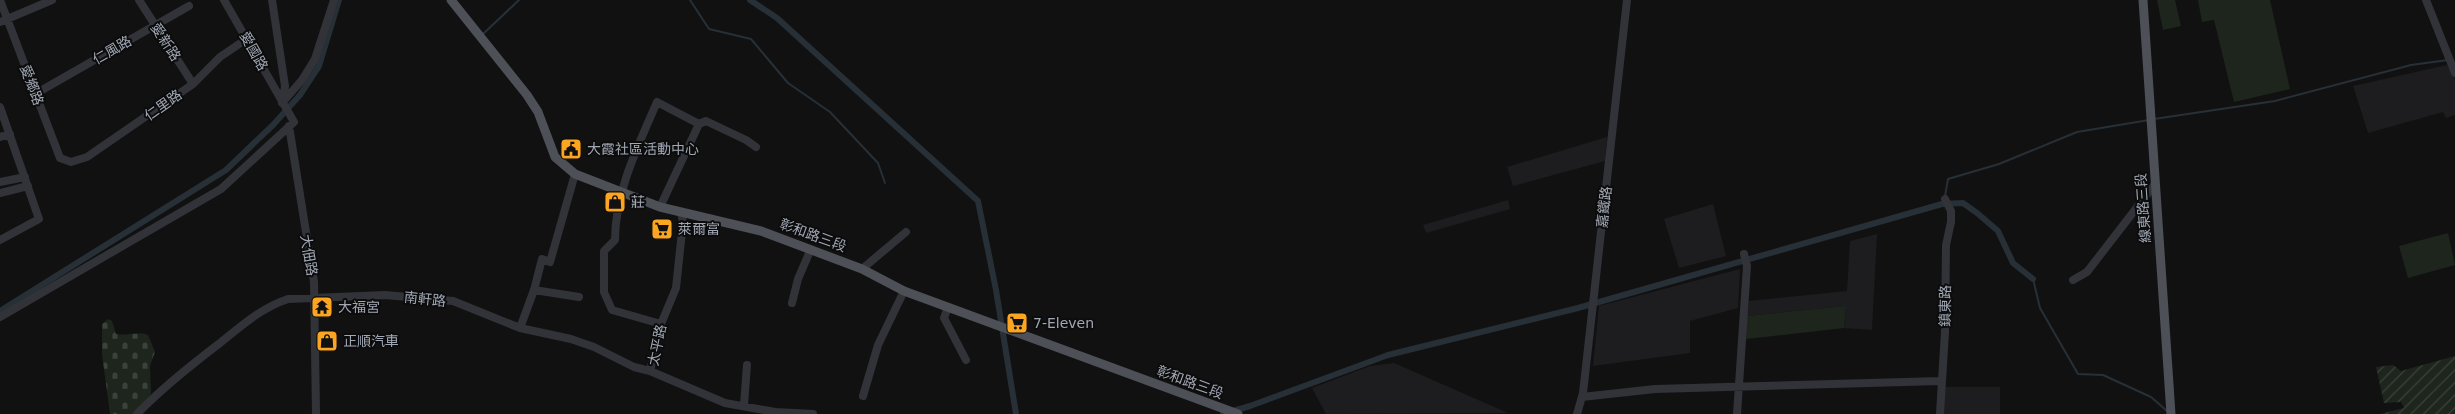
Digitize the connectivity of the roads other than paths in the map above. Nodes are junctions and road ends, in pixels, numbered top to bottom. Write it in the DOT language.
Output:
graph roads {
  1 [pos="0,0"];
  2 [pos="52,0"];
  3 [pos="139,0"];
  4 [pos="224,0"];
  5 [pos="272,0"];
  6 [pos="334,0"];
  7 [pos="450,0"];
  8 [pos="1627,0"];
  9 [pos="2143,0"];
  10 [pos="2426,0"];
  11 [pos="190,6"];
  12 [pos="4,21"];
  13 [pos="155,26"];
  14 [pos="248,38"];
  15 [pos="2455,73"];
  16 [pos="193,84"];
  17 [pos="35,94"];
  18 [pos="283,105"];
  19 [pos="0,107"];
  20 [pos="292,122"];
  21 [pos="699,124"];
  22 [pos="4,127"];
  23 [pos="10,134"];
  24 [pos="0,137"];
  25 [pos="756,146"];
  26 [pos="72,162"];
  27 [pos="575,174"];
  28 [pos="25,177"];
  29 [pos="0,182"];
  30 [pos="2155,184"];
  31 [pos="28,186"];
  32 [pos="0,193"];
  33 [pos="622,193"];
  34 [pos="1945,199"];
  35 [pos="660,207"];
  36 [pos="681,212"];
  37 [pos="906,232"];
  38 [pos="0,240"];
  39 [pos="810,251"];
  40 [pos="1745,259"];
  41 [pos="862,269"];
  42 [pos="2073,280"];
  43 [pos="534,290"];
  44 [pos="904,291"];
  45 [pos="314,297"];
  46 [pos="579,297"];
  47 [pos="792,303"];
  48 [pos="948,307"];
  49 [pos="0,317"];
  50 [pos="661,324"];
  51 [pos="520,328"];
  52 [pos="966,360"];
  53 [pos="747,365"];
  54 [pos="650,371"];
  55 [pos="1940,381"];
  56 [pos="1739,385"];
  57 [pos="863,396"];
  58 [pos="1582,397"];
  59 [pos="744,405"];
  60 [pos="145,406"];
  61 [pos="1231,412"];
  62 [pos="2171,412"];
  63 [pos="137,414"];
  64 [pos="150,414"];
  65 [pos="316,414"];
  66 [pos="813,414"];
  67 [pos="1577,414"];
  68 [pos="1737,414"];
  69 [pos="1940,414"];
  1 -- 12 [label="street, 愛鄉路"];
  2 -- 12 [label="street"];
  3 -- 13 [label="street, 愛新路"];
  4 -- 14 [label="street, 愛國路"];
  5 -- 18 [label="street"];
  6 -- 18 [label="street"];
  7 -- 27 [label="main road, 彰和路三段"];
  8 -- 58 [label="street, 嘉鐵路"];
  9 -- 30 [label="main road, 線東路三段"];
  10 -- 15 [label="street"];
  11 -- 13 [label="street, 仁風路"];
  12 -- 17 [label="street, 愛鄉路"];
  13 -- 16 [label="street, 愛新路"];
  13 -- 17 [label="street, 仁風路"];
  14 -- 16 [label="street, 仁里路"];
  14 -- 18 [label="street, 愛國路"];
  16 -- 26 [label="street, 仁里路"];
  17 -- 26 [label="street, 愛鄉路"];
  18 -- 20 [label="street, 大佃路"];
  19 -- 22 [label="street"];
  20 -- 45 [label="street, 大佃路"];
  20 -- 49 [label="street"];
  21 -- 25 [label="street"];
  21 -- 33 [label="street"];
  21 -- 35 [label="street"];
  22 -- 23 [label="street"];
  23 -- 24 [label="street"];
  23 -- 28 [label="street"];
  27 -- 33 [label="main road, 彰和路三段"];
  27 -- 43 [label="street"];
  28 -- 29 [label="street"];
  28 -- 31 [label="street"];
  30 -- 42 [label="street"];
  30 -- 62 [label="main road, 線東路三段"];
  31 -- 32 [label="street"];
  31 -- 38 [label="street"];
  33 -- 35 [label="main road, 彰和路三段"];
  33 -- 50 [label="street"];
  34 -- 55 [label="street, 鎮東路"];
  35 -- 36 [label="main road, 彰和路三段"];
  36 -- 39 [label="main road, 彰和路三段"];
  36 -- 50 [label="street, 太平路"];
  37 -- 41 [label="street"];
  39 -- 41 [label="main road, 彰和路三段"];
  39 -- 47 [label="street"];
  40 -- 56 [label="street"];
  41 -- 44 [label="main road, 彰和路三段"];
  43 -- 46 [label="street"];
  43 -- 51 [label="street"];
  44 -- 48 [label="main road, 彰和路三段"];
  44 -- 57 [label="street"];
  45 -- 51 [label="street, 南軒路"];
  45 -- 60 [label="street, 南軒路"];
  45 -- 65 [label="street, 大佃路"];
  48 -- 52 [label="street"];
  48 -- 61 [label="main road, 彰和路三段"];
  50 -- 54 [label="street, 太平路"];
  51 -- 54 [label="street, 南軒路"];
  53 -- 59 [label="street"];
  54 -- 59 [label="street, 太平路"];
  55 -- 56 [label="street"];
  55 -- 69 [label="street, 鎮東路"];
  56 -- 58 [label="street"];
  56 -- 68 [label="street"];
  58 -- 67 [label="street, 嘉鐵路"];
  59 -- 66 [label="street, 太平路"];
  60 -- 63 [label="street, 南軒路"];
  60 -- 64 [label="street"];
}
